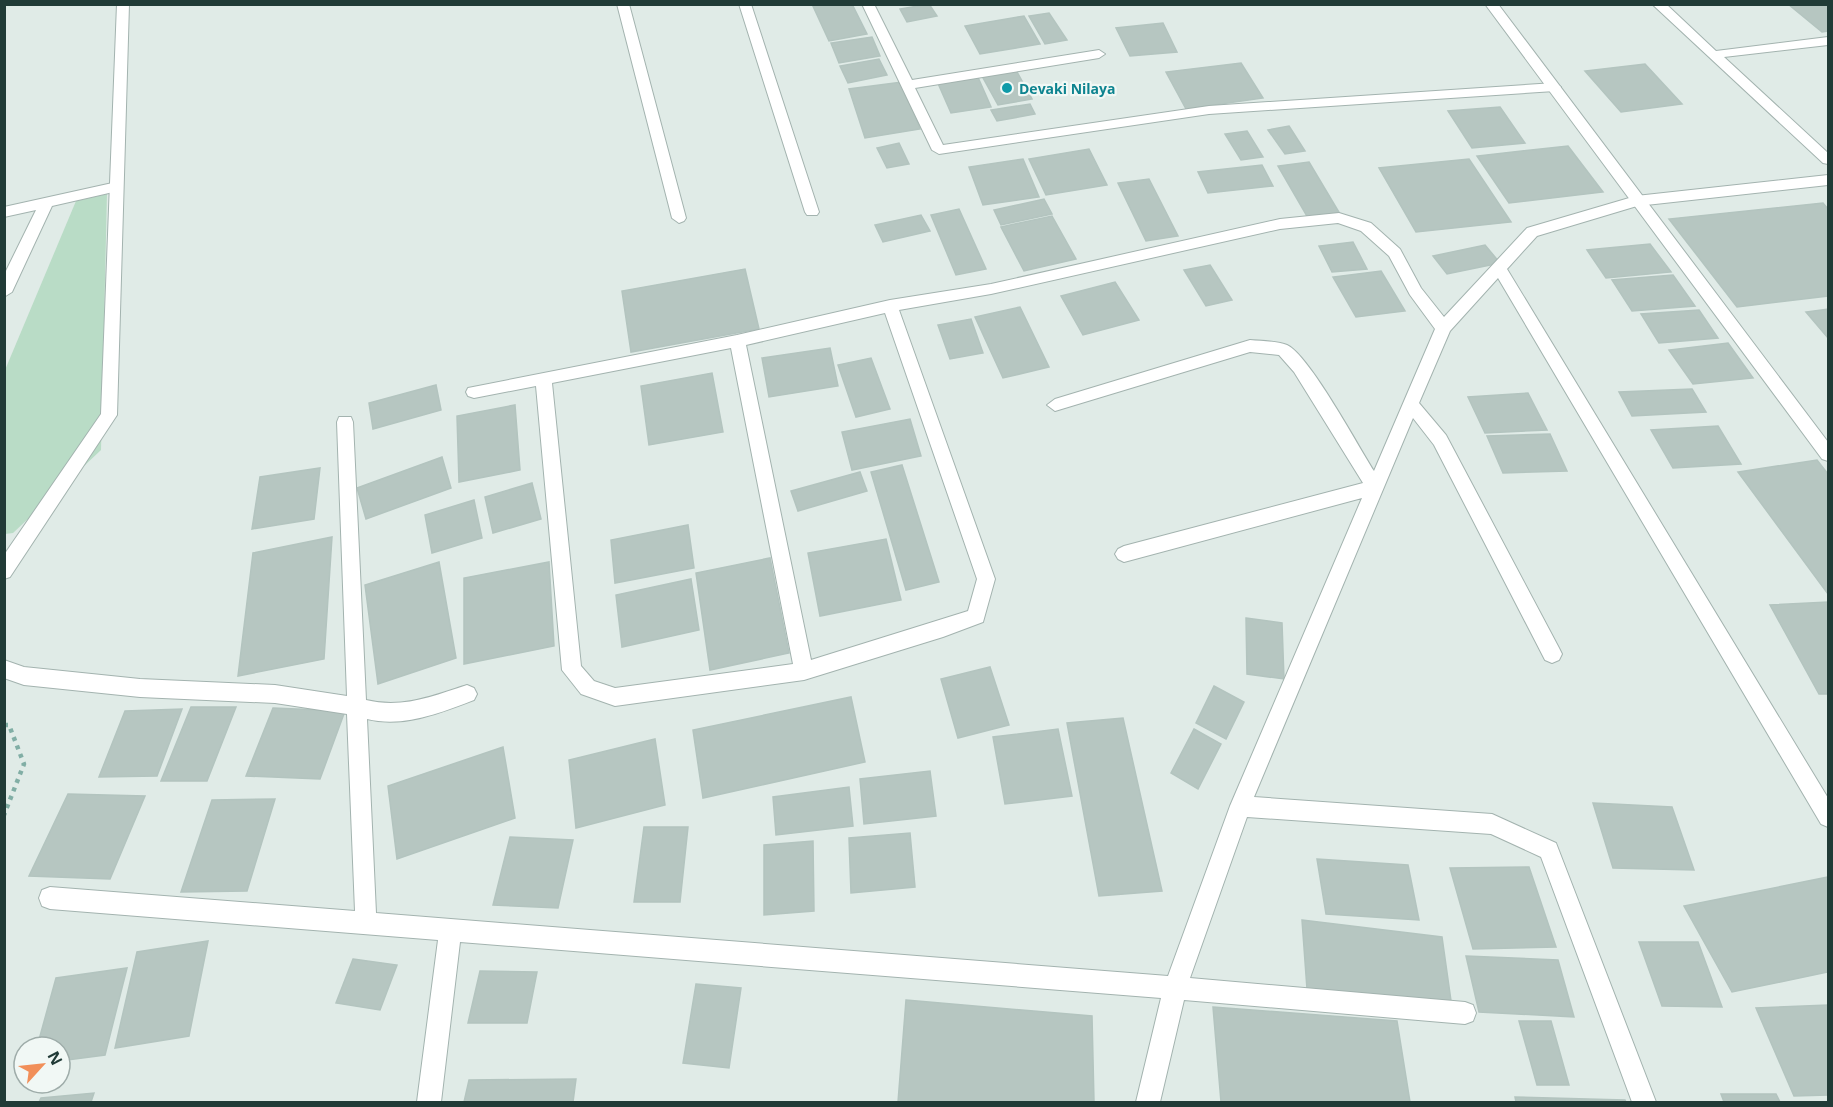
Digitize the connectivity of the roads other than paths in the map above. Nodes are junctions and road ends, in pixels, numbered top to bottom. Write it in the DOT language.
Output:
graph roads {
  1 [pos="123,4"];
  2 [pos="623,4"];
  3 [pos="745,4"];
  4 [pos="868,4"];
  5 [pos="1491,4"];
  6 [pos="1658,4"];
  7 [pos="1828,42"];
  8 [pos="1099,54"];
  9 [pos="1713,55"];
  10 [pos="908,86"];
  11 [pos="1555,87"];
  12 [pos="1828,160"];
  13 [pos="1828,180"];
  14 [pos="117,187"];
  15 [pos="1636,201"];
  16 [pos="46,203"];
  17 [pos="4,212"];
  18 [pos="812,212"];
  19 [pos="679,218"];
  20 [pos="1499,268"];
  21 [pos="4,292"];
  22 [pos="890,306"];
  23 [pos="1443,328"];
  24 [pos="737,341"];
  25 [pos="543,378"];
  26 [pos="474,392"];
  27 [pos="1411,404"];
  28 [pos="1054,405"];
  29 [pos="345,422"];
  30 [pos="1828,454"];
  31 [pos="1376,488"];
  32 [pos="1124,554"];
  33 [pos="8,562"];
  34 [pos="1552,654"];
  35 [pos="4,669"];
  36 [pos="804,671"];
  37 [pos="467,694"];
  38 [pos="355,706"];
  39 [pos="1240,806"];
  40 [pos="1828,817"];
  41 [pos="50,898"];
  42 [pos="366,925"];
  43 [pos="450,931"];
  44 [pos="1175,988"];
  45 [pos="1465,1012"];
  46 [pos="429,1102"];
  47 [pos="1148,1102"];
  48 [pos="1644,1102"];
  1 -- 14 [label="street"];
  2 -- 19 [label="street"];
  3 -- 18 [label="street"];
  4 -- 10 [label="street"];
  5 -- 11 [label="street"];
  6 -- 9 [label="street"];
  7 -- 9 [label="street"];
  8 -- 10 [label="street"];
  9 -- 12 [label="street"];
  10 -- 11 [label="street"];
  11 -- 15 [label="street"];
  13 -- 15 [label="street"];
  14 -- 16 [label="street"];
  14 -- 33 [label="street"];
  15 -- 20 [label="street"];
  15 -- 30 [label="street"];
  16 -- 17 [label="street"];
  16 -- 21 [label="street"];
  20 -- 23 [label="street"];
  20 -- 40 [label="street"];
  22 -- 23 [label="street"];
  22 -- 24 [label="street"];
  22 -- 36 [label="street"];
  23 -- 27 [label="street"];
  24 -- 25 [label="street"];
  24 -- 36 [label="street"];
  25 -- 26 [label="street"];
  25 -- 36 [label="street"];
  27 -- 31 [label="street"];
  27 -- 34 [label="street"];
  28 -- 31 [label="street"];
  29 -- 38 [label="street"];
  31 -- 32 [label="street"];
  31 -- 39 [label="street"];
  35 -- 38 [label="street"];
  37 -- 38 [label="street"];
  38 -- 42 [label="street"];
  39 -- 44 [label="street"];
  39 -- 48 [label="street"];
  41 -- 42 [label="street"];
  42 -- 43 [label="street"];
  43 -- 44 [label="street"];
  43 -- 46 [label="street"];
  44 -- 45 [label="street"];
  44 -- 47 [label="street"];
}
